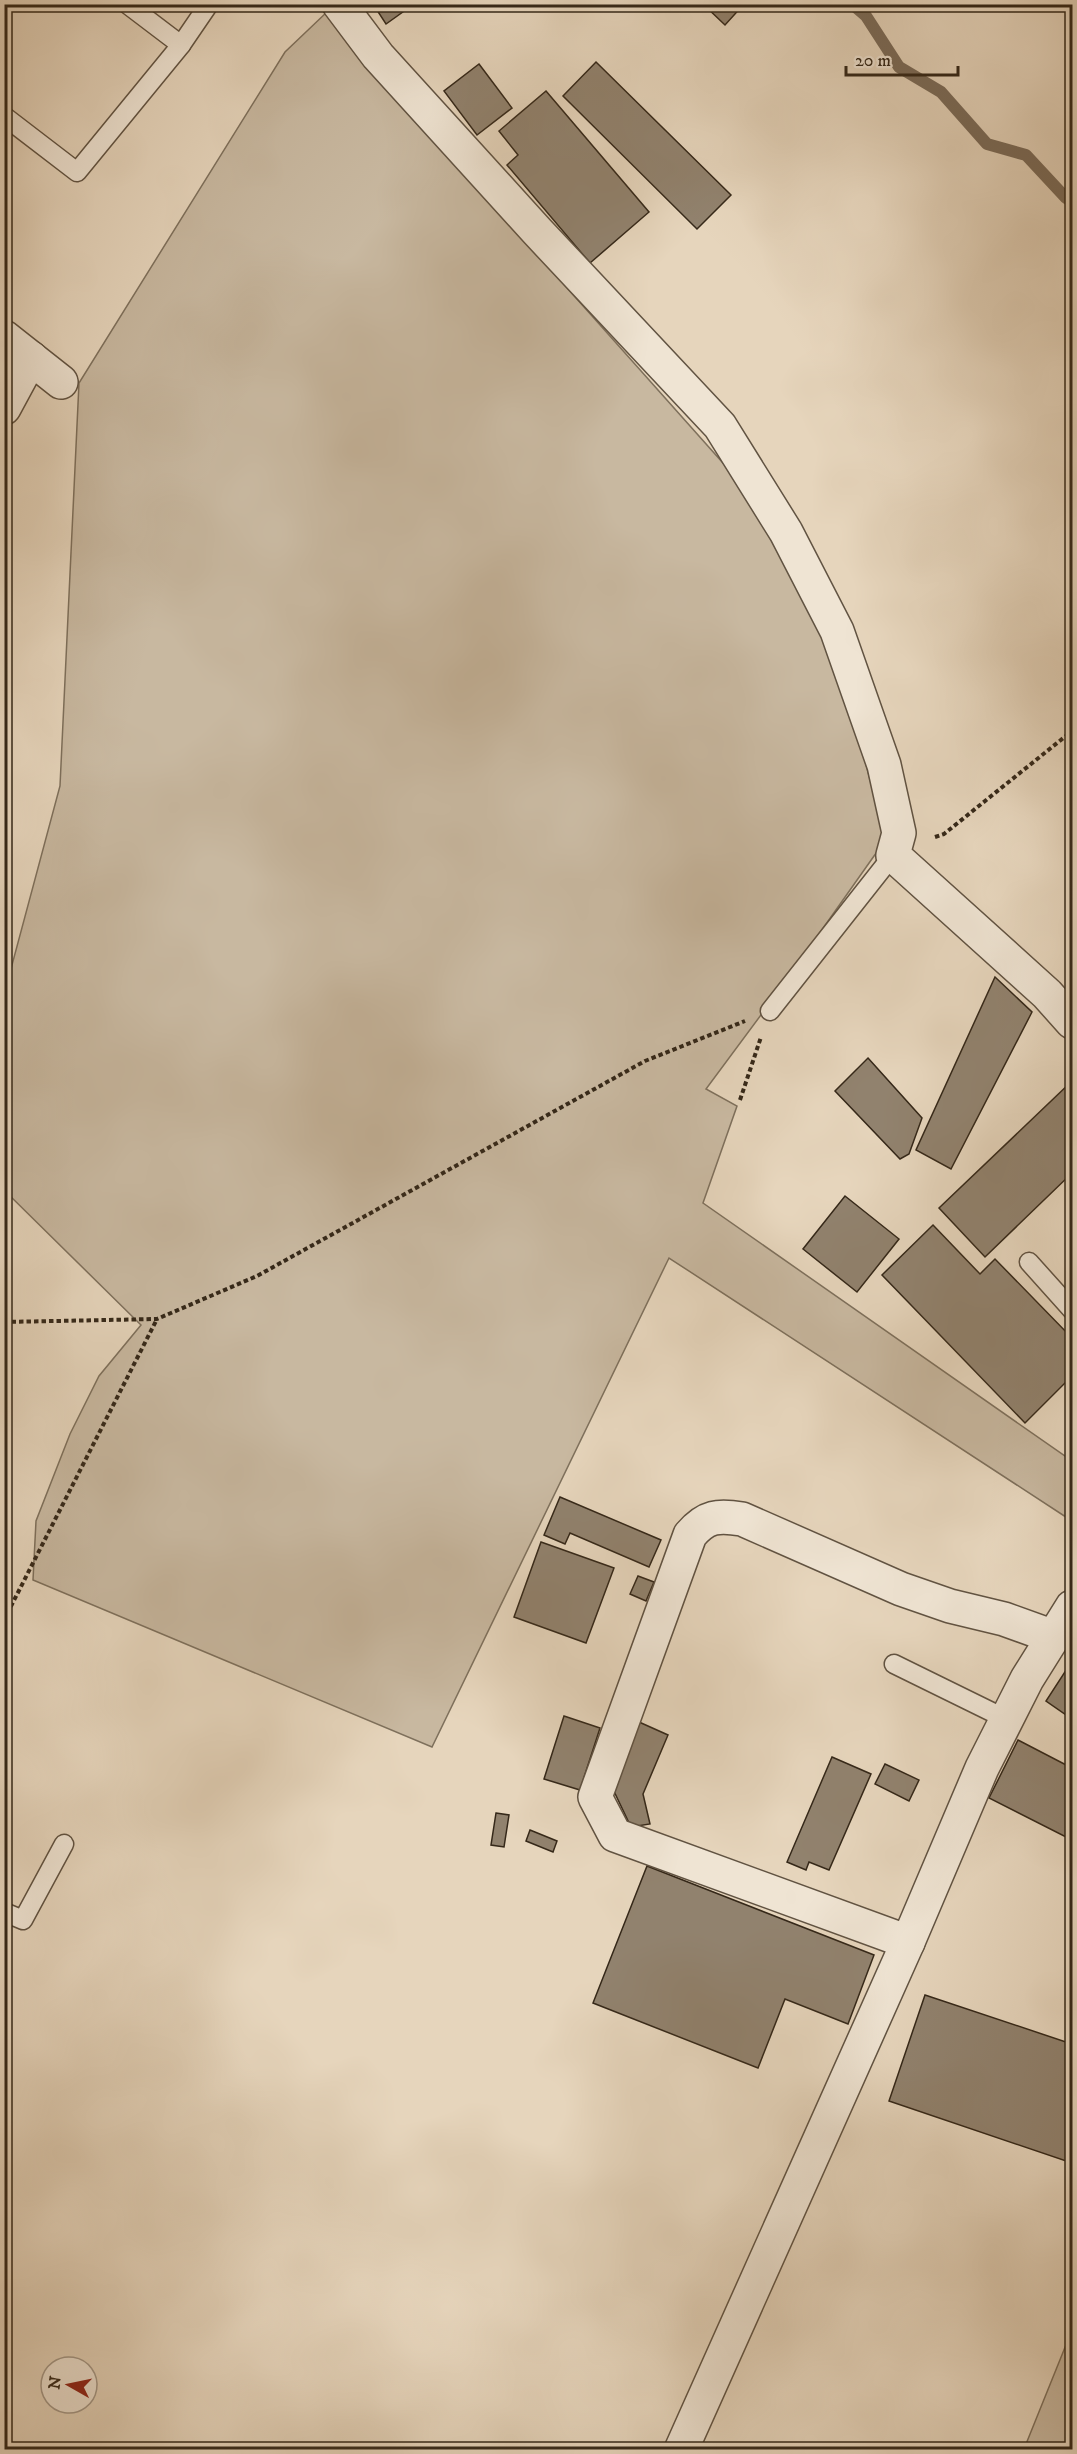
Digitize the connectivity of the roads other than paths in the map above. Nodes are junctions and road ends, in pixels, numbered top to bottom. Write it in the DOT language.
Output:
graph roads {
  1 [pos="127,4"];
  2 [pos="209,4"];
  3 [pos="339,4"];
  4 [pos="181,45"];
  5 [pos="4,116"];
  6 [pos="4,337"];
  7 [pos="31,358"];
  8 [pos="61,382"];
  9 [pos="4,408"];
  10 [pos="893,855"];
  11 [pos="770,1011"];
  12 [pos="1072,1022"];
  13 [pos="1029,1262"];
  14 [pos="1072,1310"];
  15 [pos="1072,1607"];
  16 [pos="1054,1637"];
  17 [pos="894,1664"];
  18 [pos="1006,1719"];
  19 [pos="64,1844"];
  20 [pos="4,1912"];
  21 [pos="908,1941"];
  22 [pos="681,2450"];
  1 -- 4 [label="lane"];
  2 -- 4 [label="lane"];
  3 -- 10 [label="street"];
  4 -- 5 [label="lane"];
  6 -- 7 [label="street"];
  7 -- 8 [label="street"];
  7 -- 9 [label="street"];
  10 -- 11 [label="lane"];
  10 -- 12 [label="street"];
  13 -- 14 [label="lane"];
  15 -- 16 [label="street"];
  16 -- 18 [label="street"];
  16 -- 21 [label="street"];
  17 -- 18 [label="lane"];
  18 -- 21 [label="street"];
  19 -- 20 [label="lane"];
  21 -- 22 [label="street"];
}
